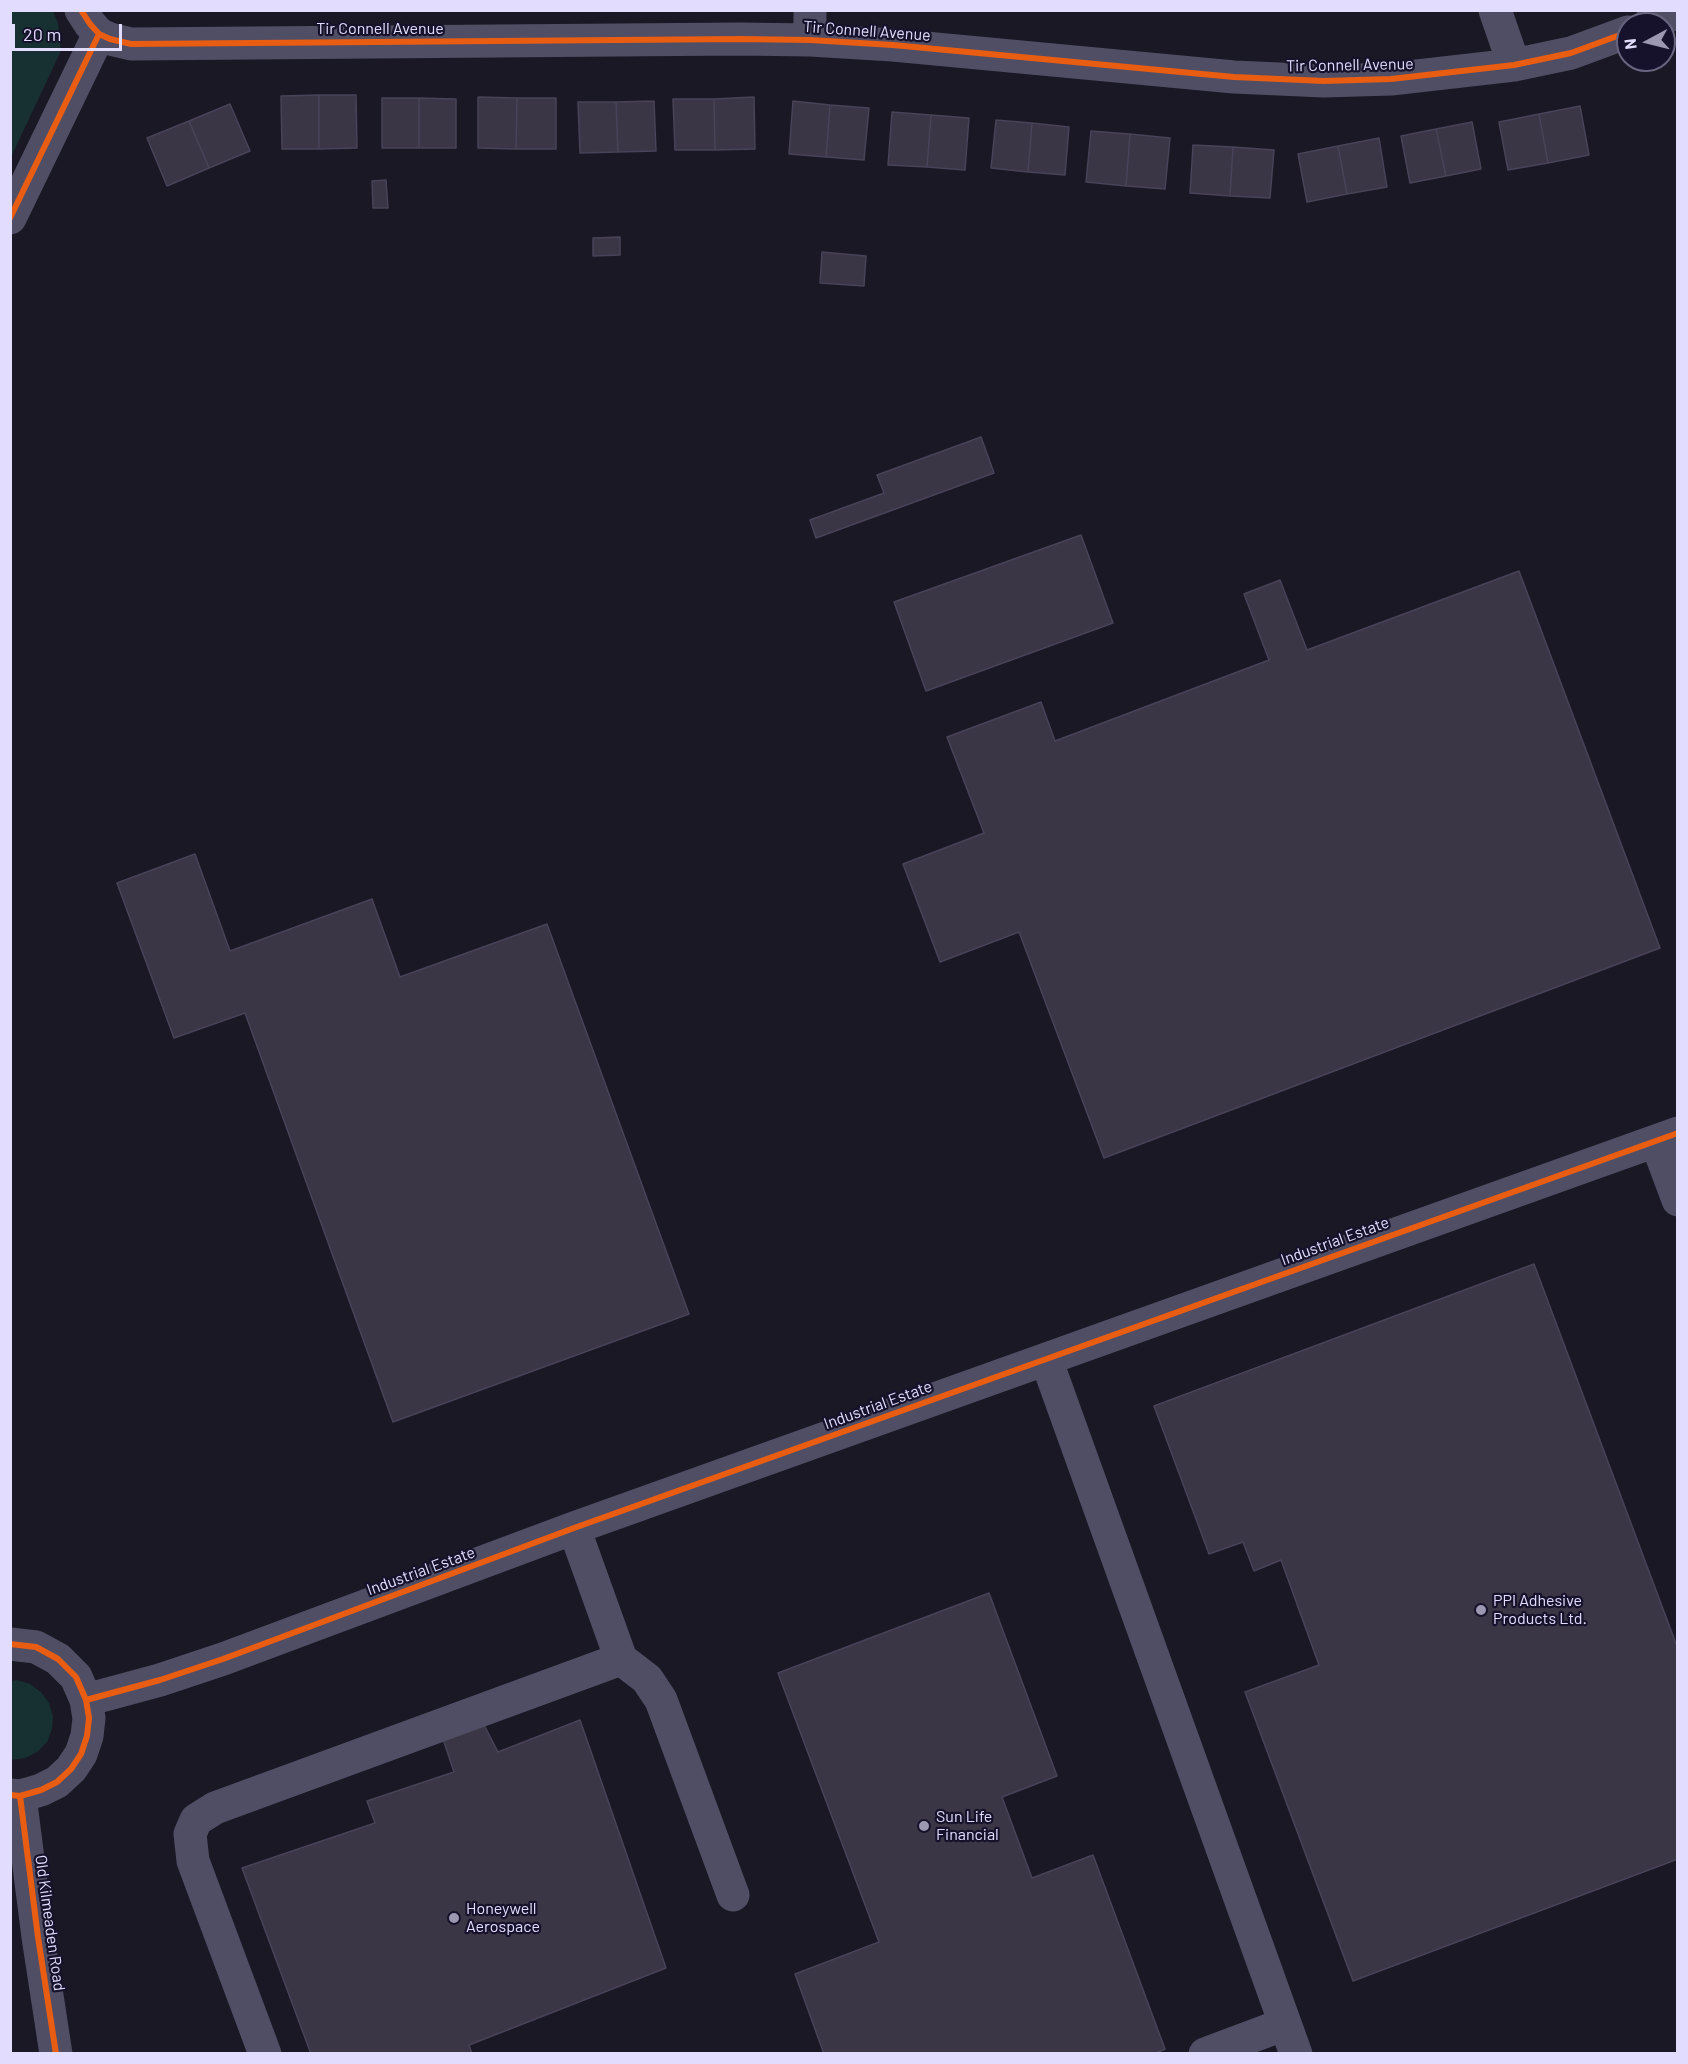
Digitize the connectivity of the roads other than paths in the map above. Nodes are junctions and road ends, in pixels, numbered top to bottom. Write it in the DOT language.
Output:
graph roads {
  1 [pos="1495,10"];
  2 [pos="90,22"];
  3 [pos="810,25"];
  4 [pos="1616,36"];
  5 [pos="1514,65"];
  6 [pos="10,218"];
  7 [pos="1667,1137"];
  8 [pos="1677,1200"];
  9 [pos="1046,1359"];
  10 [pos="574,1528"];
  11 [pos="10,1644"];
  12 [pos="621,1659"];
  13 [pos="86,1700"];
  14 [pos="15,1796"];
  15 [pos="733,1895"];
  16 [pos="1290,2039"];
  17 [pos="56,2054"];
  18 [pos="265,2054"];
  19 [pos="1204,2054"];
  1 -- 5 [label="street"];
  2 -- 3 [label="street, Tir Connell Avenue"];
  2 -- 6 [label="street"];
  3 -- 5 [label="street, Tir Connell Avenue"];
  4 -- 5 [label="street, Tir Connell Avenue"];
  7 -- 8 [label="street"];
  7 -- 9 [label="street, Industrial Estate"];
  9 -- 10 [label="street, Industrial Estate"];
  9 -- 16 [label="street"];
  10 -- 12 [label="street"];
  10 -- 13 [label="street, Industrial Estate"];
  11 -- 13 [label="street"];
  12 -- 15 [label="street"];
  12 -- 18 [label="street"];
  13 -- 14 [label="street"];
  14 -- 17 [label="street, Old Kilmeaden Road"];
  16 -- 19 [label="street"];
}
